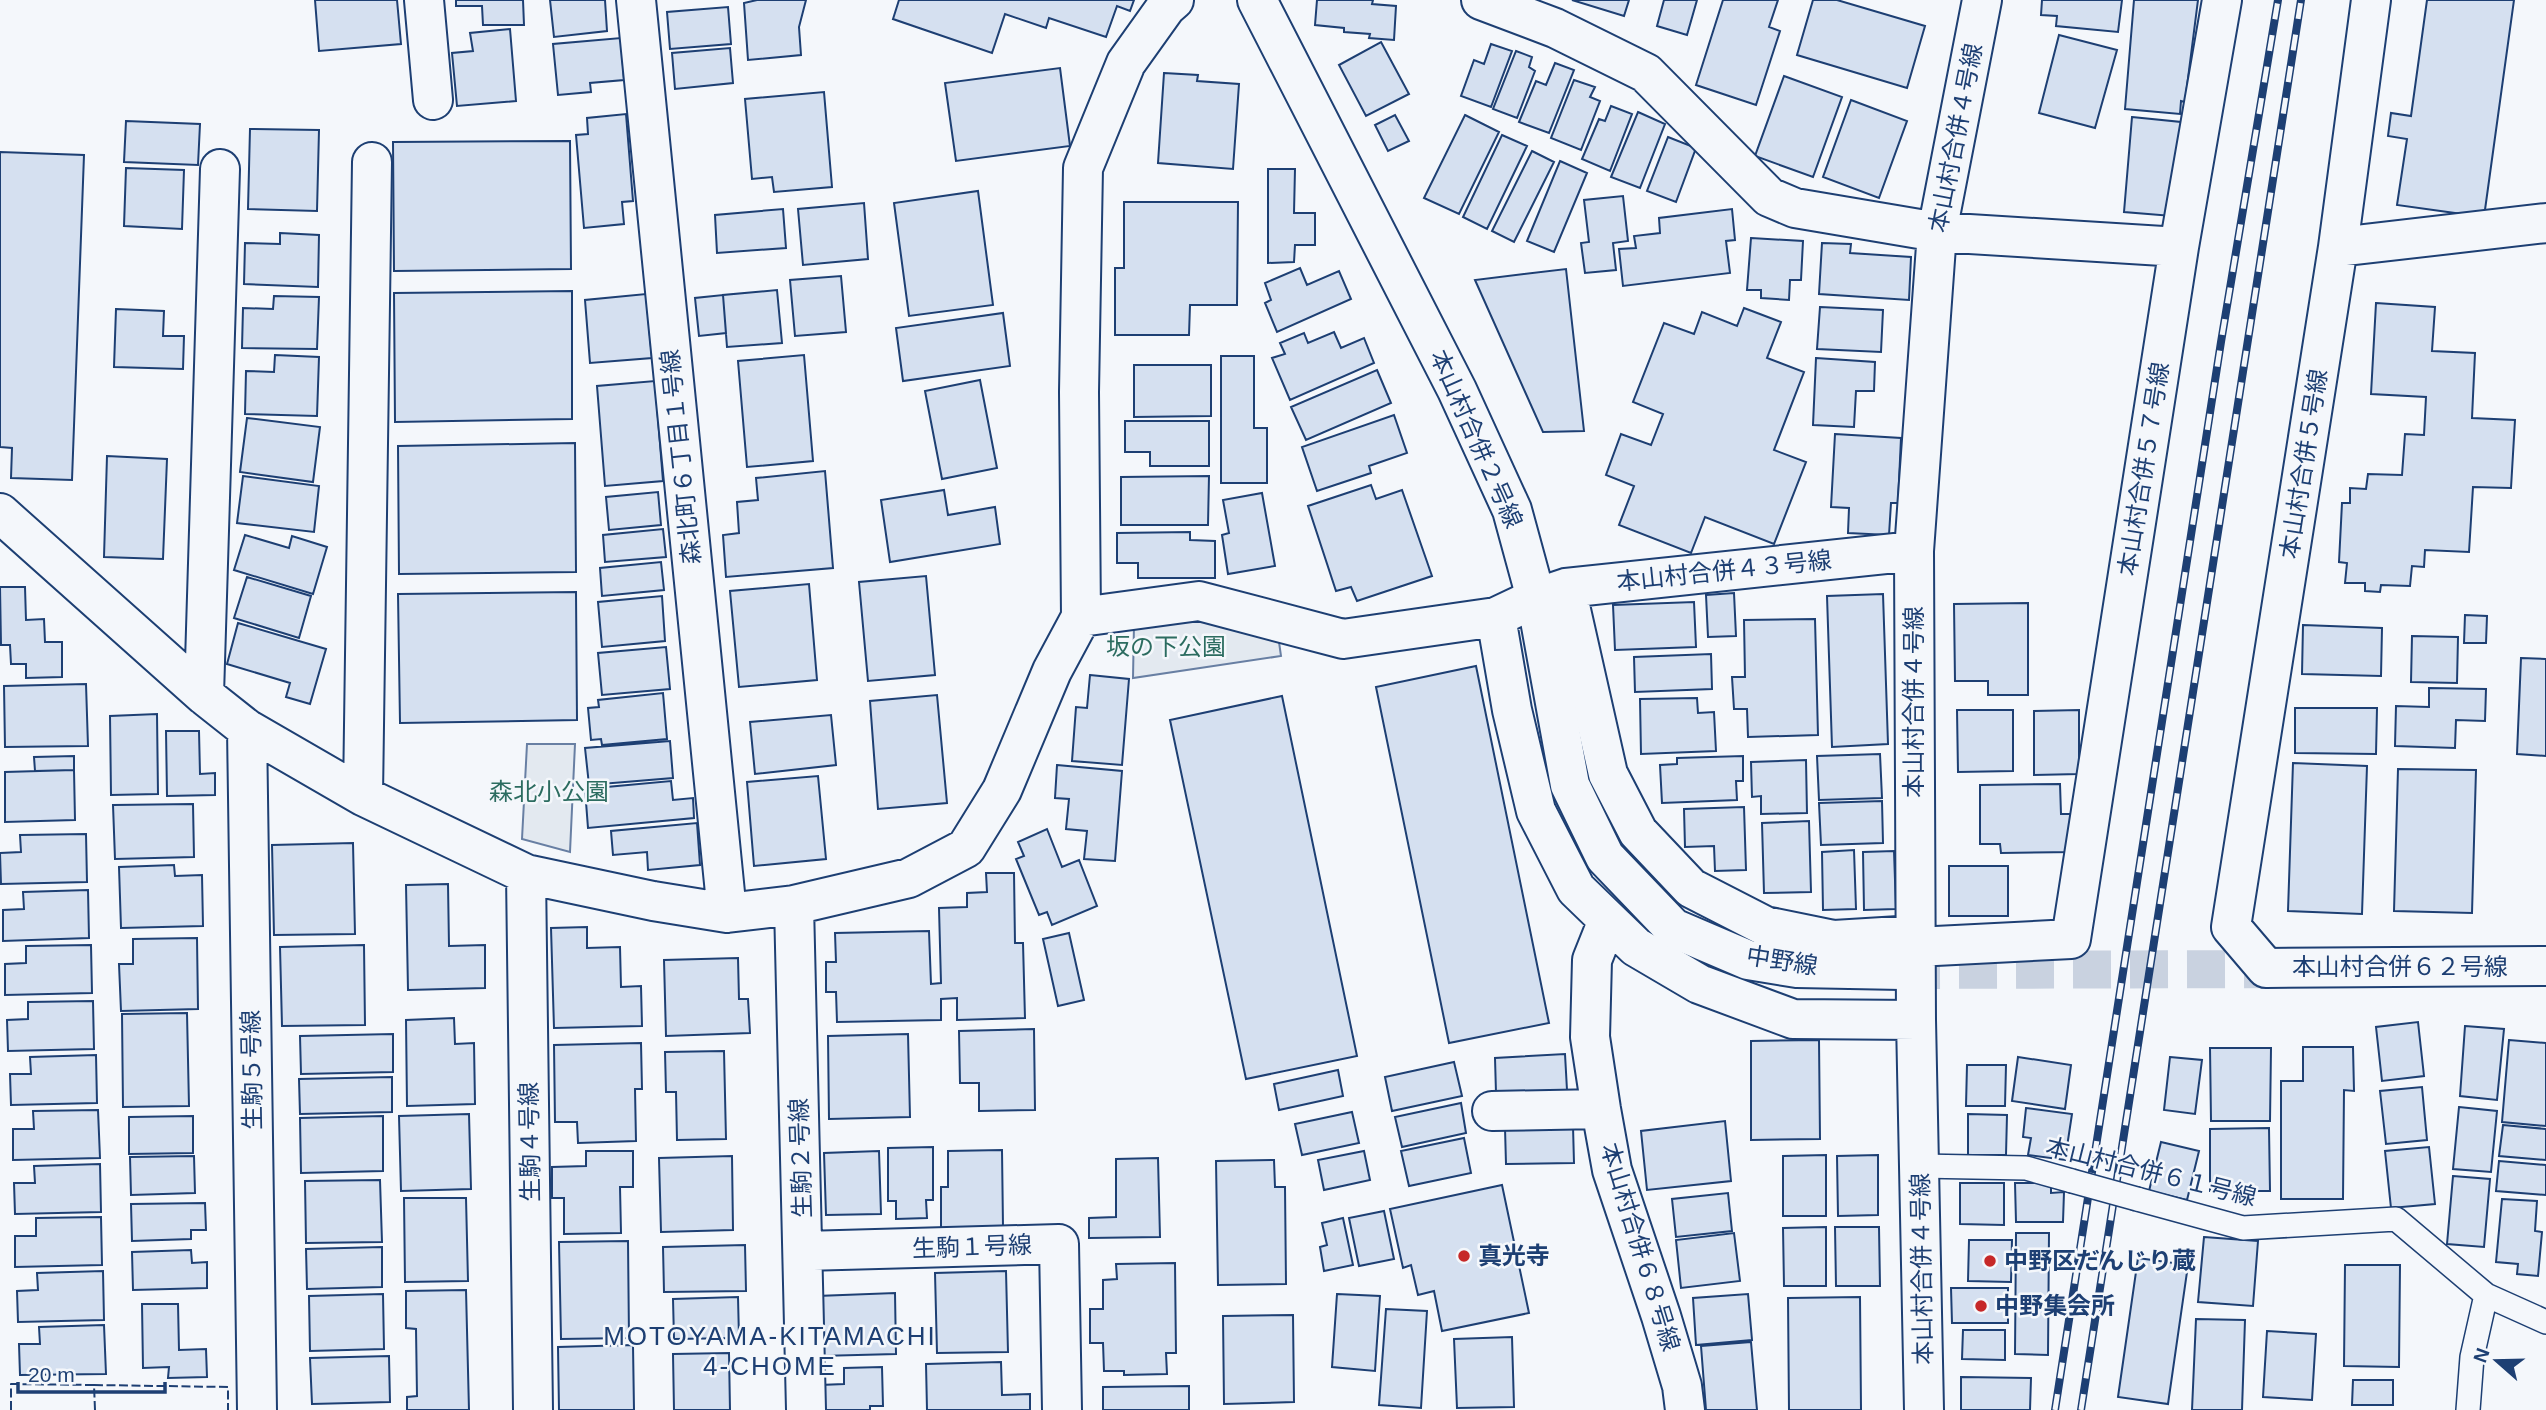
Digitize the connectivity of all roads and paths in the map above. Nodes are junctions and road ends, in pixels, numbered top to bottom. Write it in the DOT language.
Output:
graph roads {
  1 [pos="424,0"];
  2 [pos="636,0"];
  3 [pos="1174,0"];
  4 [pos="1257,0"];
  5 [pos="1481,0"];
  6 [pos="1982,0"];
  7 [pos="2222,0"];
  8 [pos="2371,0"];
  9 [pos="433,100"];
  10 [pos="372,162"];
  11 [pos="220,169"];
  12 [pos="2546,223"];
  13 [pos="1937,232"];
  14 [pos="2179,247"];
  15 [pos="2338,247"];
  16 [pos="0,513"];
  17 [pos="1914,551"];
  18 [pos="1551,593"];
  19 [pos="1082,617"];
  20 [pos="1496,617"];
  21 [pos="204,695"];
  22 [pos="247,729"];
  23 [pos="363,796"];
  24 [pos="526,874"];
  25 [pos="1639,892"];
  26 [pos="794,905"];
  27 [pos="727,913"];
  28 [pos="1608,920"];
  29 [pos="2231,927"];
  30 [pos="1911,951"];
  31 [pos="2546,966"];
  32 [pos="1916,1020"];
  33 [pos="1601,1109"];
  34 [pos="1492,1111"];
  35 [pos="1920,1166"];
  36 [pos="804,1251"];
  37 [pos="2486,1295"];
  38 [pos="2546,1322"];
  39 [pos="257,1410"];
  40 [pos="533,1410"];
  41 [pos="806,1410"];
  42 [pos="1062,1410"];
  43 [pos="1685,1410"];
  44 [pos="1924,1410"];
  45 [pos="2468,1410"];
  1 -- 9 [label="street"];
  2 -- 27 [label="street, 森北町６丁目１号線"];
  3 -- 19 [label="street"];
  4 -- 18 [label="street, 本山村合併２号線"];
  5 -- 13 [label="street"];
  6 -- 13 [label="street, 本山村合併４号線"];
  7 -- 14 [label="street, 本山村合併５７号線"];
  8 -- 15 [label="street, 本山村合併５号線"];
  10 -- 23 [label="street"];
  11 -- 21 [label="street"];
  12 -- 15 [label="street"];
  13 -- 14 [label="street"];
  13 -- 17 [label="street, 本山村合併４号線"];
  14 -- 30 [label="street, 本山村合併５７号線"];
  15 -- 29 [label="street, 本山村合併５号線"];
  16 -- 21 [label="street"];
  17 -- 18 [label="street, 本山村合併４３号線"];
  17 -- 30 [label="street, 本山村合併４号線"];
  18 -- 20 [label="street, 本山村合併４３号線"];
  18 -- 25 [label="street, 本山村合併２号線"];
  18 -- 30 [label="street"];
  19 -- 20 [label="street, 本山村合併４３号線"];
  19 -- 26 [label="street"];
  20 -- 28 [label="street"];
  21 -- 22 [label="street"];
  22 -- 23 [label="street"];
  22 -- 39 [label="street, 生駒５号線"];
  23 -- 24 [label="street"];
  24 -- 27 [label="street"];
  24 -- 40 [label="street, 生駒４号線"];
  25 -- 30 [label="street, 中野線"];
  26 -- 27 [label="street"];
  26 -- 36 [label="street, 生駒２号線"];
  28 -- 32 [label="street"];
  28 -- 33 [label="street, 本山村合併６８号線"];
  29 -- 31 [label="street, 本山村合併６２号線"];
  30 -- 32 [label="street, 本山村合併４号線"];
  32 -- 35 [label="street, 本山村合併４号線"];
  33 -- 34 [label="street"];
  33 -- 43 [label="street, 本山村合併６８号線"];
  35 -- 37 [label="lane, 本山村合併６１号線, bridge"];
  35 -- 44 [label="street, 本山村合併４号線"];
  36 -- 41 [label="street, 生駒２号線"];
  36 -- 42 [label="street, 生駒１号線"];
  37 -- 38 [label="lane, 本山村合併６１号線"];
  37 -- 45 [label="lane"];
}
